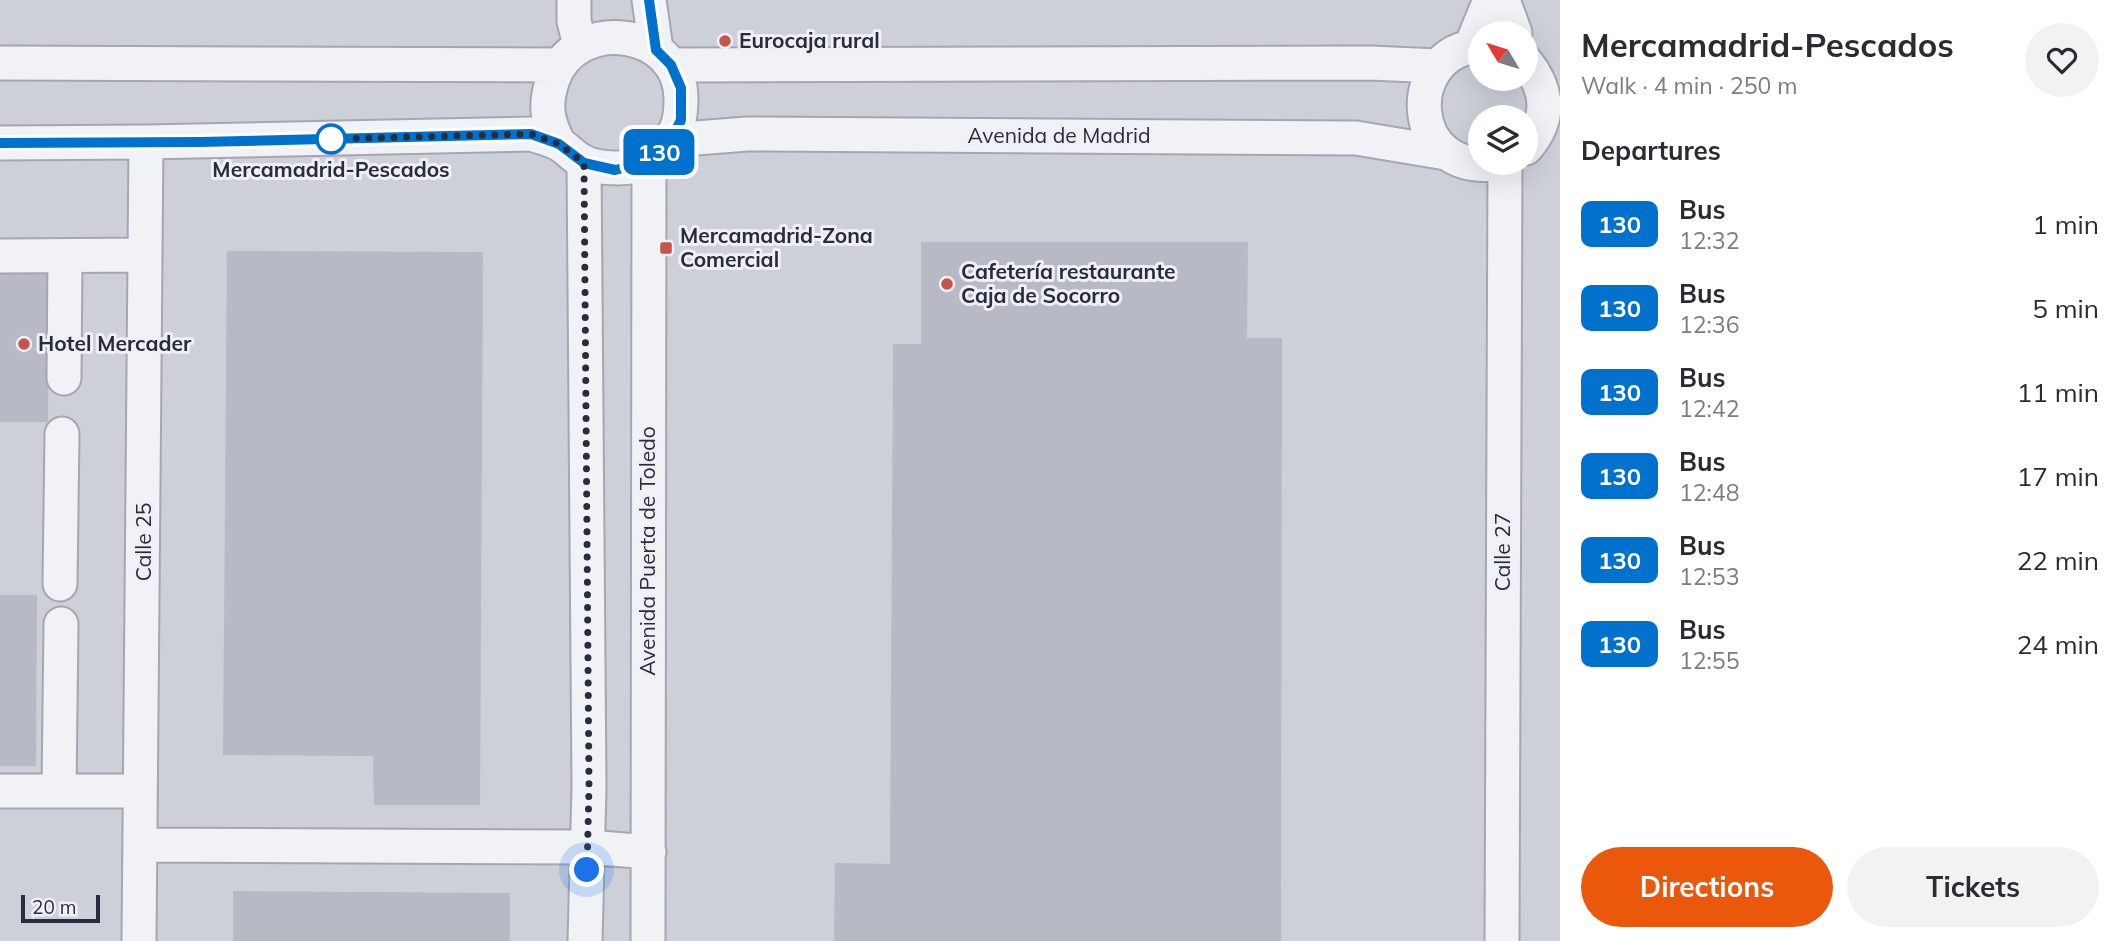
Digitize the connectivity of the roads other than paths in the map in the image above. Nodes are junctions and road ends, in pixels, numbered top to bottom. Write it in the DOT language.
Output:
graph roads {
  1 [pos="574,0"];
  2 [pos="649,0"];
  3 [pos="1490,0"];
  4 [pos="1503,0"];
  5 [pos="1484,21"];
  6 [pos="1511,21"];
  7 [pos="0,38"];
  8 [pos="1468,49"];
  9 [pos="569,55"];
  10 [pos="663,57"];
  11 [pos="0,63"];
  12 [pos="34,63"];
  13 [pos="1438,66"];
  14 [pos="1538,77"];
  15 [pos="1552,118"];
  16 [pos="1538,134"];
  17 [pos="146,142"];
  18 [pos="0,143"];
  19 [pos="660,151"];
  20 [pos="572,153"];
  21 [pos="1446,153"];
  22 [pos="1468,164"];
  23 [pos="1504,175"];
  24 [pos="145,255"];
  25 [pos="0,256"];
  26 [pos="65,257"];
  27 [pos="64,378"];
  28 [pos="62,434"];
  29 [pos="60,584"];
  30 [pos="61,624"];
  31 [pos="0,790"];
  32 [pos="140,791"];
  33 [pos="60,792"];
  34 [pos="140,845"];
  35 [pos="588,847"];
  36 [pos="649,852"];
  37 [pos="139,941"];
  38 [pos="584,941"];
  39 [pos="648,941"];
  40 [pos="1502,941"];
  1 -- 9 [label="street"];
  2 -- 10 [label="street"];
  3 -- 5 [label="street"];
  4 -- 6 [label="street"];
  7 -- 12 [label="street"];
  8 -- 13 [label="street"];
  9 -- 10 [label="street"];
  9 -- 12 [label="street"];
  9 -- 20 [label="street"];
  10 -- 13 [label="street"];
  10 -- 19 [label="street"];
  11 -- 12 [label="street"];
  13 -- 21 [label="street"];
  14 -- 15 [label="street"];
  15 -- 16 [label="street"];
  17 -- 18 [label="street"];
  17 -- 20 [label="street"];
  17 -- 24 [label="street, Calle 25"];
  19 -- 20 [label="street"];
  19 -- 21 [label="street, Avenida de Madrid"];
  19 -- 36 [label="street, Avenida Puerta de Toledo"];
  20 -- 35 [label="street"];
  21 -- 22 [label="street, Avenida de Madrid"];
  23 -- 40 [label="street, Calle 27"];
  24 -- 26 [label="street"];
  24 -- 32 [label="street, Calle 25"];
  25 -- 26 [label="street"];
  26 -- 27 [label="street"];
  28 -- 29 [label="street"];
  30 -- 33 [label="street"];
  31 -- 33 [label="street"];
  32 -- 33 [label="street"];
  32 -- 34 [label="street, Calle 25"];
  34 -- 35 [label="street"];
  34 -- 37 [label="street, Calle 25"];
  35 -- 36 [label="street"];
  35 -- 38 [label="street"];
  36 -- 39 [label="street, Avenida Puerta de Toledo"];
}
